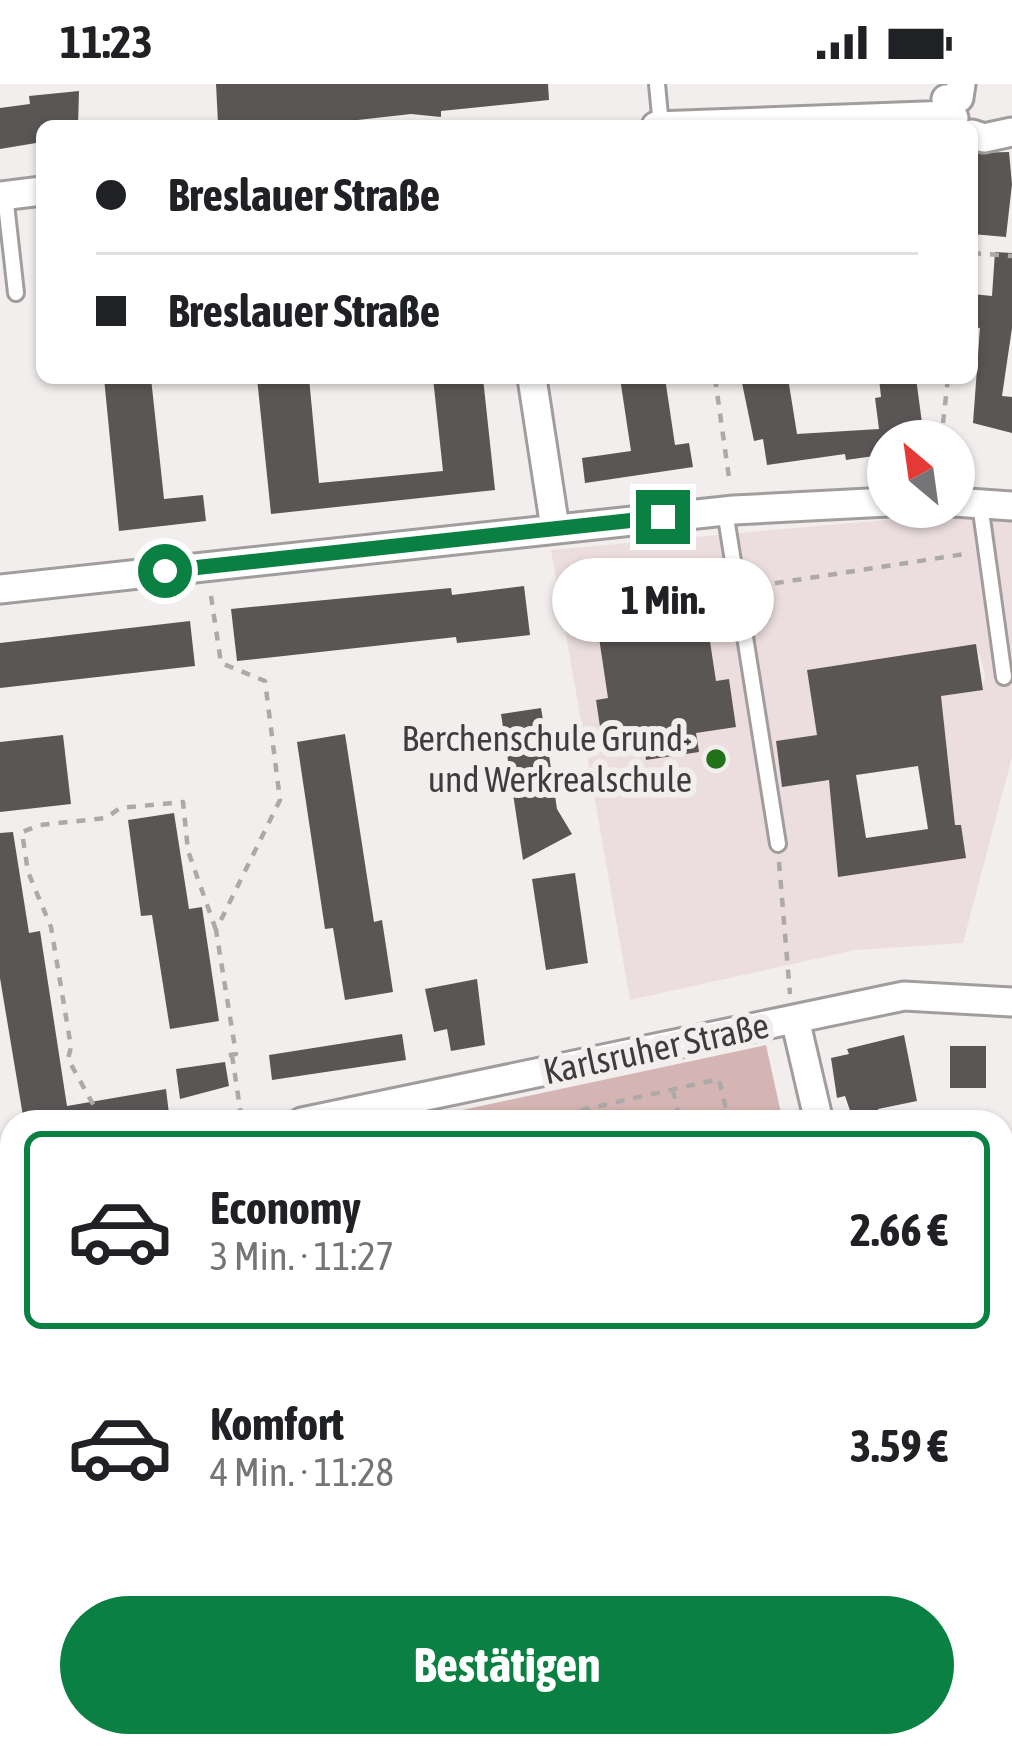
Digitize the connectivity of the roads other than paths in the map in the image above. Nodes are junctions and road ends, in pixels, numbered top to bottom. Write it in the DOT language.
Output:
graph roads {
  1 [pos="657,84"];
  2 [pos="961,84"];
  3 [pos="658,120"];
  4 [pos="958,120"];
  5 [pos="1012,132"];
  6 [pos="978,134"];
  7 [pos="36,192"];
  8 [pos="3,196"];
  9 [pos="16,293"];
  10 [pos="533,384"];
  11 [pos="867,503"];
  12 [pos="975,503"];
  13 [pos="1012,506"];
  14 [pos="729,510"];
  15 [pos="975,520"];
  16 [pos="555,528"];
  17 [pos="0,589"];
  18 [pos="1004,677"];
  19 [pos="778,844"];
  20 [pos="1012,1003"];
  21 [pos="795,1019"];
  22 [pos="386,1110"];
  23 [pos="817,1110"];
  1 -- 3 [label="lane"];
  2 -- 4 [label="street"];
  5 -- 6 [label="street"];
  7 -- 8 [label="street"];
  8 -- 9 [label="lane"];
  10 -- 16 [label="street"];
  11 -- 14 [label="street"];
  12 -- 13 [label="street"];
  14 -- 16 [label="street"];
  14 -- 19 [label="lane"];
  15 -- 18 [label="lane"];
  16 -- 17 [label="street"];
  20 -- 21 [label="street, Karlsruher Straße"];
  21 -- 22 [label="street, Karlsruher Straße"];
  21 -- 23 [label="street"];
}
